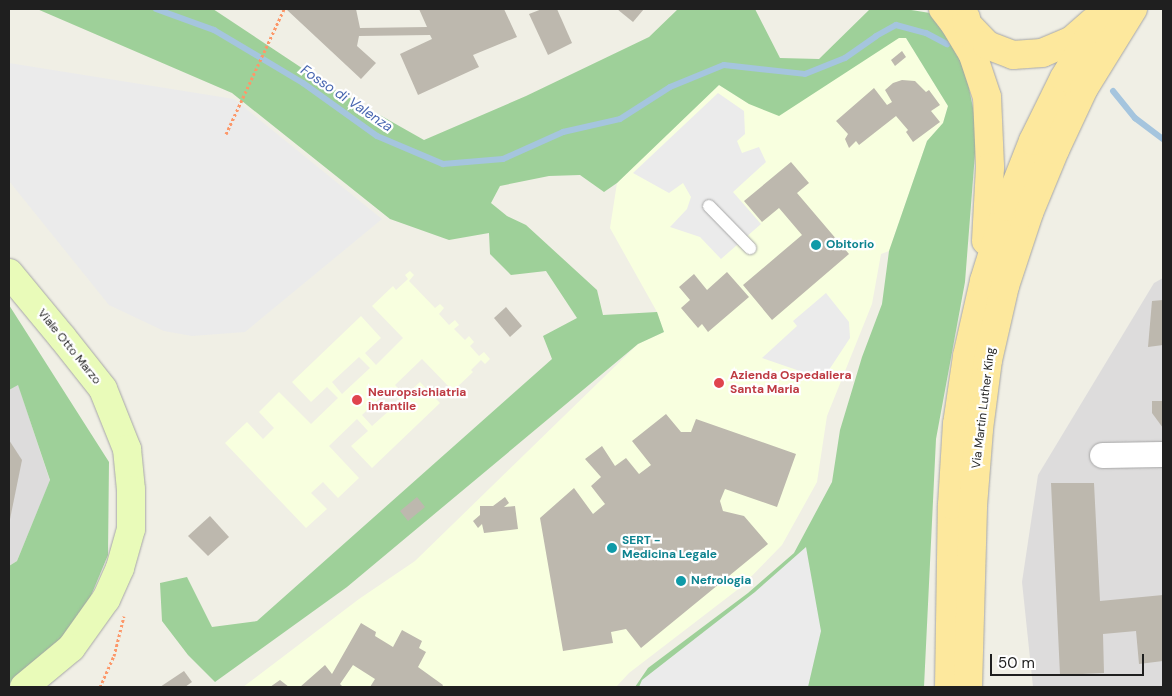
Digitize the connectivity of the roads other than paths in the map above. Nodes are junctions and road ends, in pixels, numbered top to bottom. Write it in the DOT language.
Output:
graph roads {
  1 [pos="943,9"];
  2 [pos="963,9"];
  3 [pos="1115,15"];
  4 [pos="708,206"];
  5 [pos="750,248"];
  6 [pos="9,273"];
  7 [pos="984,281"];
  8 [pos="1163,454"];
  9 [pos="1102,455"];
  10 [pos="24,687"];
  11 [pos="949,687"];
  12 [pos="968,687"];
  1 -- 7 [label="main road"];
  2 -- 3 [label="main road"];
  3 -- 7 [label="main road, Via Martin Luther King"];
  3 -- 12 [label="main road, Via Martin Luther King"];
  4 -- 5 [label="lane"];
  6 -- 10 [label="street, Viale Otto Marzo"];
  7 -- 11 [label="main road, Via Martin Luther King"];
  8 -- 9 [label="street"];
}
